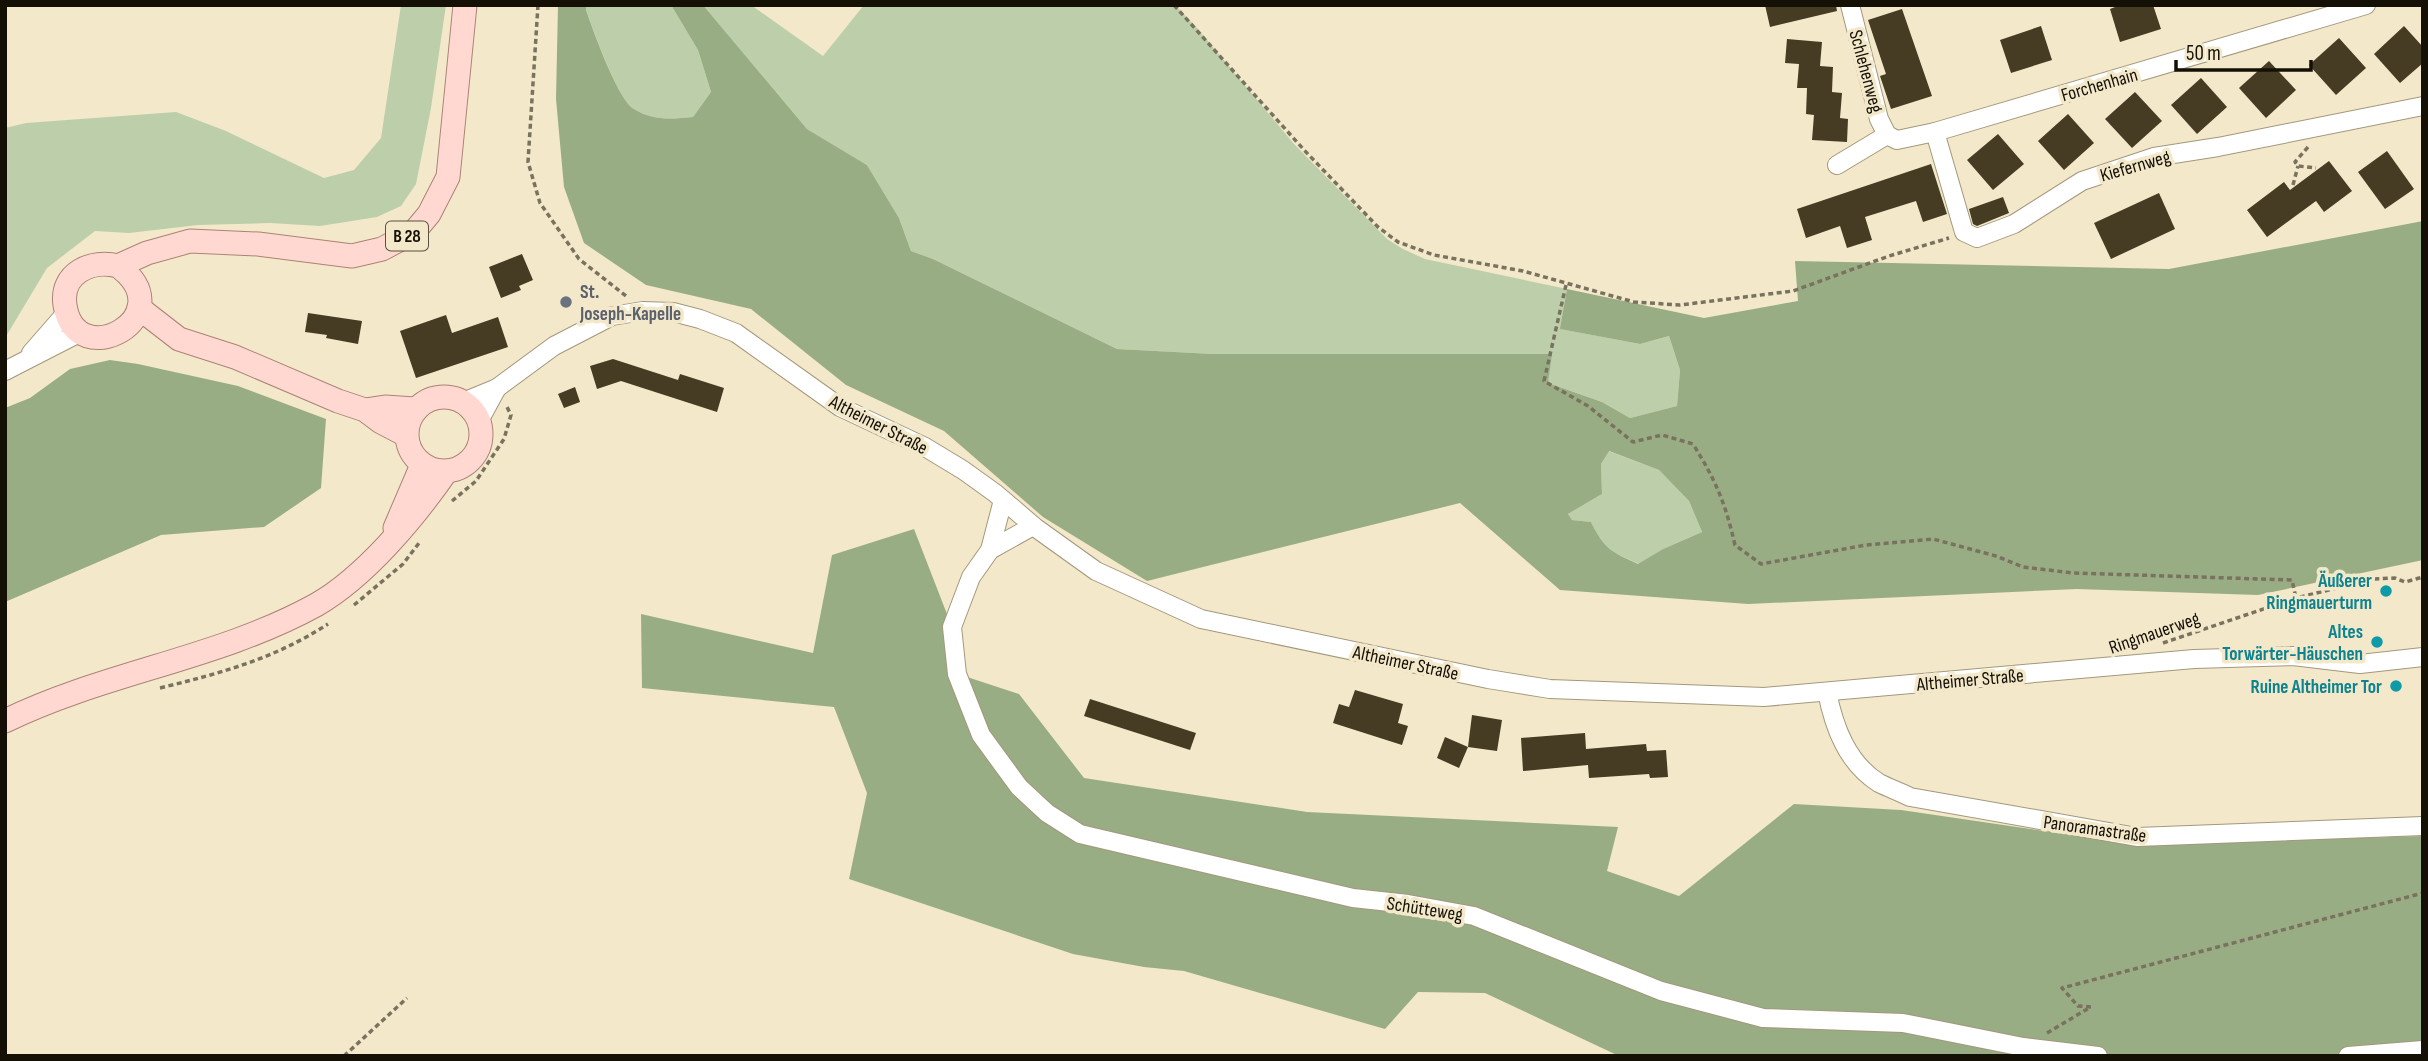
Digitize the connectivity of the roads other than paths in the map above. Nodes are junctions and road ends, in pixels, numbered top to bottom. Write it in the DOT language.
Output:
graph roads {
  1 [pos="465,5"];
  2 [pos="1850,5"];
  3 [pos="2366,5"];
  4 [pos="2423,106"];
  5 [pos="1935,132"];
  6 [pos="1887,135"];
  7 [pos="1837,165"];
  8 [pos="167,248"];
  9 [pos="118,266"];
  10 [pos="138,297"];
  11 [pos="66,313"];
  12 [pos="124,331"];
  13 [pos="81,332"];
  14 [pos="179,339"];
  15 [pos="27,358"];
  16 [pos="5,372"];
  17 [pos="497,388"];
  18 [pos="463,402"];
  19 [pos="365,410"];
  20 [pos="415,410"];
  21 [pos="479,421"];
  22 [pos="406,435"];
  23 [pos="422,465"];
  24 [pos="446,472"];
  25 [pos="1003,500"];
  26 [pos="1033,526"];
  27 [pos="390,540"];
  28 [pos="990,550"];
  29 [pos="2423,657"];
  30 [pos="1828,692"];
  31 [pos="5,721"];
  32 [pos="2423,825"];
  33 [pos="2423,1050"];
  34 [pos="2098,1056"];
  35 [pos="2348,1056"];
  1 -- 8 [label="main road, B 28"];
  2 -- 6 [label="street, Schlehenweg"];
  3 -- 5 [label="street, Forchenhain"];
  4 -- 5 [label="street, Kiefernweg"];
  5 -- 6 [label="street, Forchenhain"];
  6 -- 7 [label="street"];
  8 -- 9 [label="main road, B 28"];
  8 -- 10 [label="main road"];
  9 -- 10 [label="main road"];
  9 -- 11 [label="main road"];
  10 -- 12 [label="main road"];
  10 -- 14 [label="main road"];
  11 -- 13 [label="main road"];
  11 -- 15 [label="street"];
  12 -- 13 [label="main road"];
  12 -- 14 [label="main road"];
  13 -- 15 [label="street"];
  14 -- 19 [label="main road"];
  15 -- 16 [label="street"];
  17 -- 18 [label="street, Altheimer Straße"];
  17 -- 21 [label="street, Altheimer Straße"];
  17 -- 25 [label="street, Altheimer Straße"];
  18 -- 20 [label="main road"];
  18 -- 21 [label="main road"];
  19 -- 20 [label="main road"];
  19 -- 22 [label="main road"];
  20 -- 22 [label="main road"];
  21 -- 24 [label="main road"];
  22 -- 23 [label="main road"];
  23 -- 24 [label="main road"];
  23 -- 27 [label="main road"];
  24 -- 27 [label="main road"];
  25 -- 26 [label="street, Altheimer Straße"];
  25 -- 28 [label="street, Schütteweg"];
  26 -- 28 [label="street, Schütteweg"];
  26 -- 30 [label="street, Altheimer Straße"];
  27 -- 31 [label="main road"];
  28 -- 34 [label="street, Schütteweg"];
  29 -- 30 [label="street, Altheimer Straße"];
  30 -- 32 [label="street, Panoramastraße"];
  33 -- 35 [label="street"];
}
